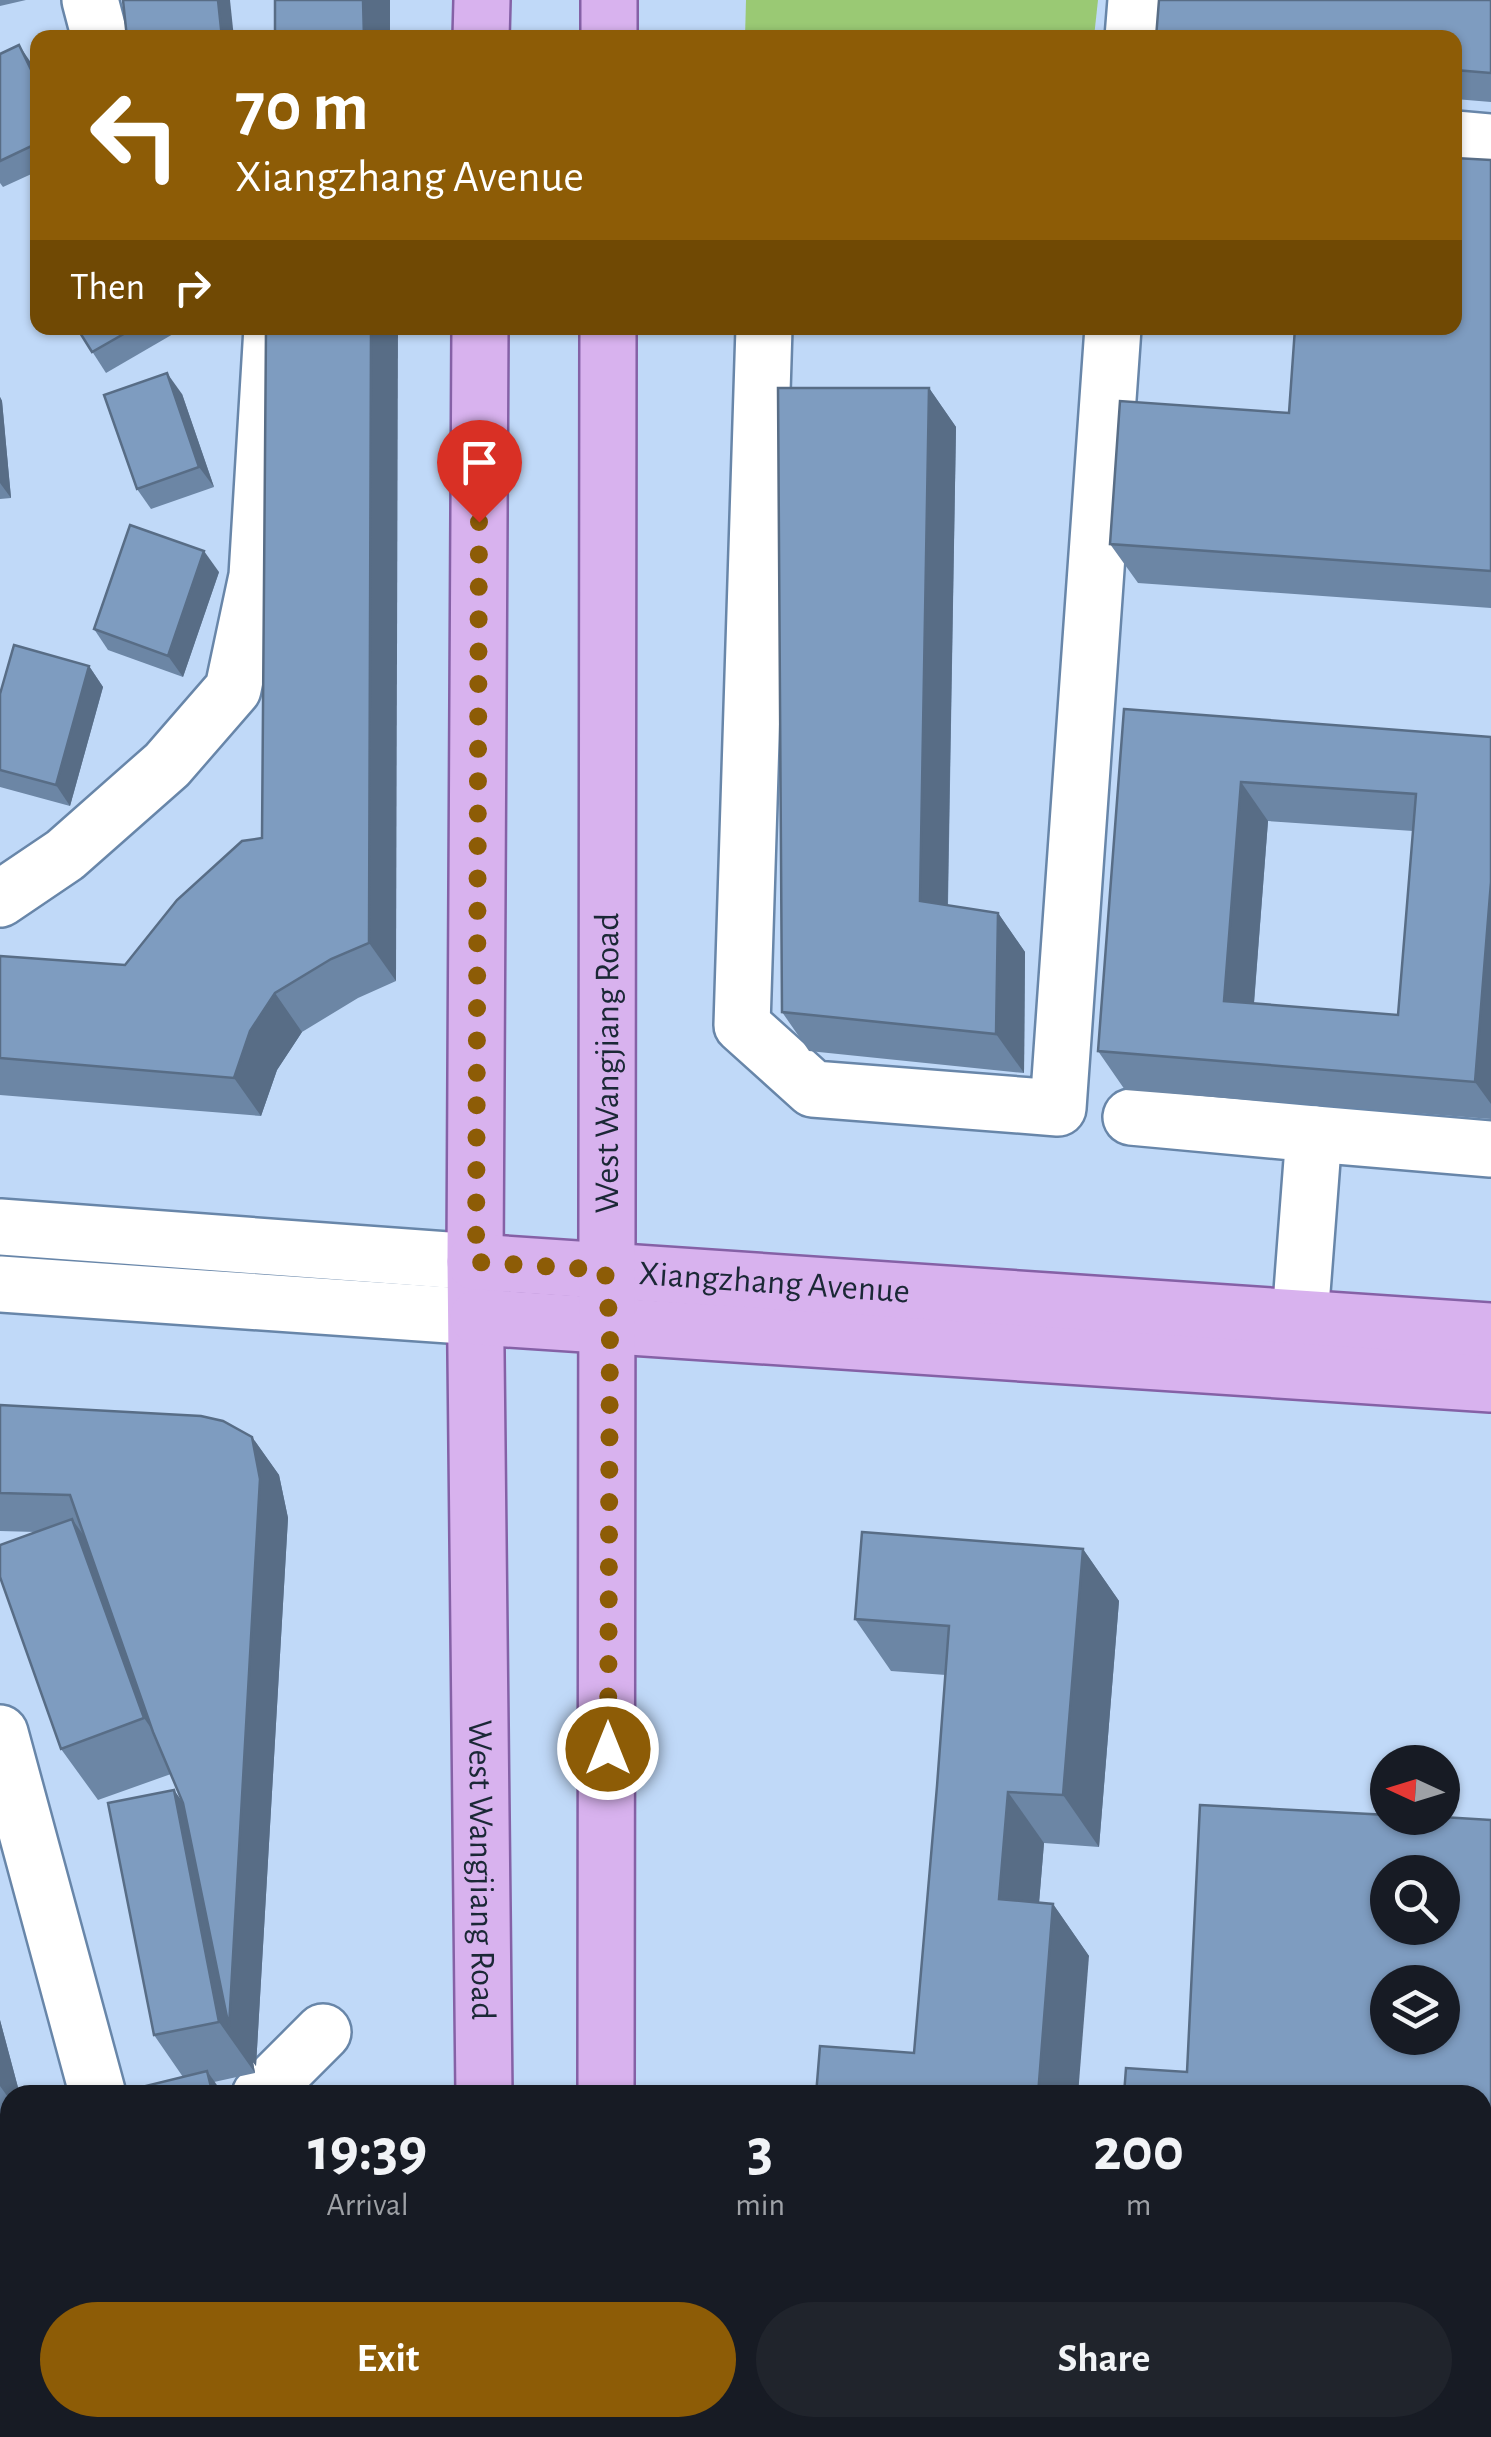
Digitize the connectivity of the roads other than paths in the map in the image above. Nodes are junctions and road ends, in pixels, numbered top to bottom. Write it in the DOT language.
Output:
graph roads {
  1 [pos="90,0"];
  2 [pos="482,0"];
  3 [pos="609,0"];
  4 [pos="1136,0"];
  5 [pos="98,30"];
  6 [pos="482,30"];
  7 [pos="609,30"];
  8 [pos="1134,30"];
  9 [pos="1462,140"];
  10 [pos="1491,142"];
  11 [pos="272,335"];
  12 [pos="480,335"];
  13 [pos="608,335"];
  14 [pos="764,335"];
  15 [pos="1113,335"];
  16 [pos="0,899"];
  17 [pos="1131,1117"];
  18 [pos="1314,1134"];
  19 [pos="1491,1148"];
  20 [pos="0,1227"];
  21 [pos="476,1262"];
  22 [pos="605,1270"];
  23 [pos="0,1284"];
  24 [pos="478,1317"];
  25 [pos="1300,1318"];
  26 [pos="610,1326"];
  27 [pos="1491,1331"];
  28 [pos="1491,1384"];
  29 [pos="0,1733"];
  30 [pos="323,2032"];
  31 [pos="95,2085"];
  32 [pos="270,2085"];
  33 [pos="484,2085"];
  34 [pos="606,2085"];
  1 -- 5 [label="street"];
  2 -- 6 [label="main road"];
  3 -- 7 [label="main road"];
  4 -- 8 [label="street"];
  9 -- 10 [label="street"];
  11 -- 16 [label="street"];
  12 -- 21 [label="main road, West Wangjiang Road"];
  13 -- 22 [label="main road, West Wangjiang Road"];
  14 -- 15 [label="street"];
  17 -- 18 [label="street"];
  18 -- 19 [label="street"];
  18 -- 25 [label="street"];
  20 -- 21 [label="street, Xiangzhang Avenue"];
  21 -- 22 [label="main road, Xiangzhang Avenue"];
  21 -- 24 [label="main road, West Wangjiang Road"];
  22 -- 25 [label="main road, Xiangzhang Avenue"];
  22 -- 26 [label="main road, West Wangjiang Road"];
  23 -- 24 [label="street, Xiangzhang Avenue"];
  24 -- 26 [label="main road, Xiangzhang Avenue"];
  24 -- 33 [label="main road, West Wangjiang Road"];
  25 -- 27 [label="main road, Xiangzhang Avenue"];
  26 -- 28 [label="main road, Xiangzhang Avenue"];
  26 -- 34 [label="main road, West Wangjiang Road"];
  29 -- 31 [label="street"];
  30 -- 32 [label="street"];
}
